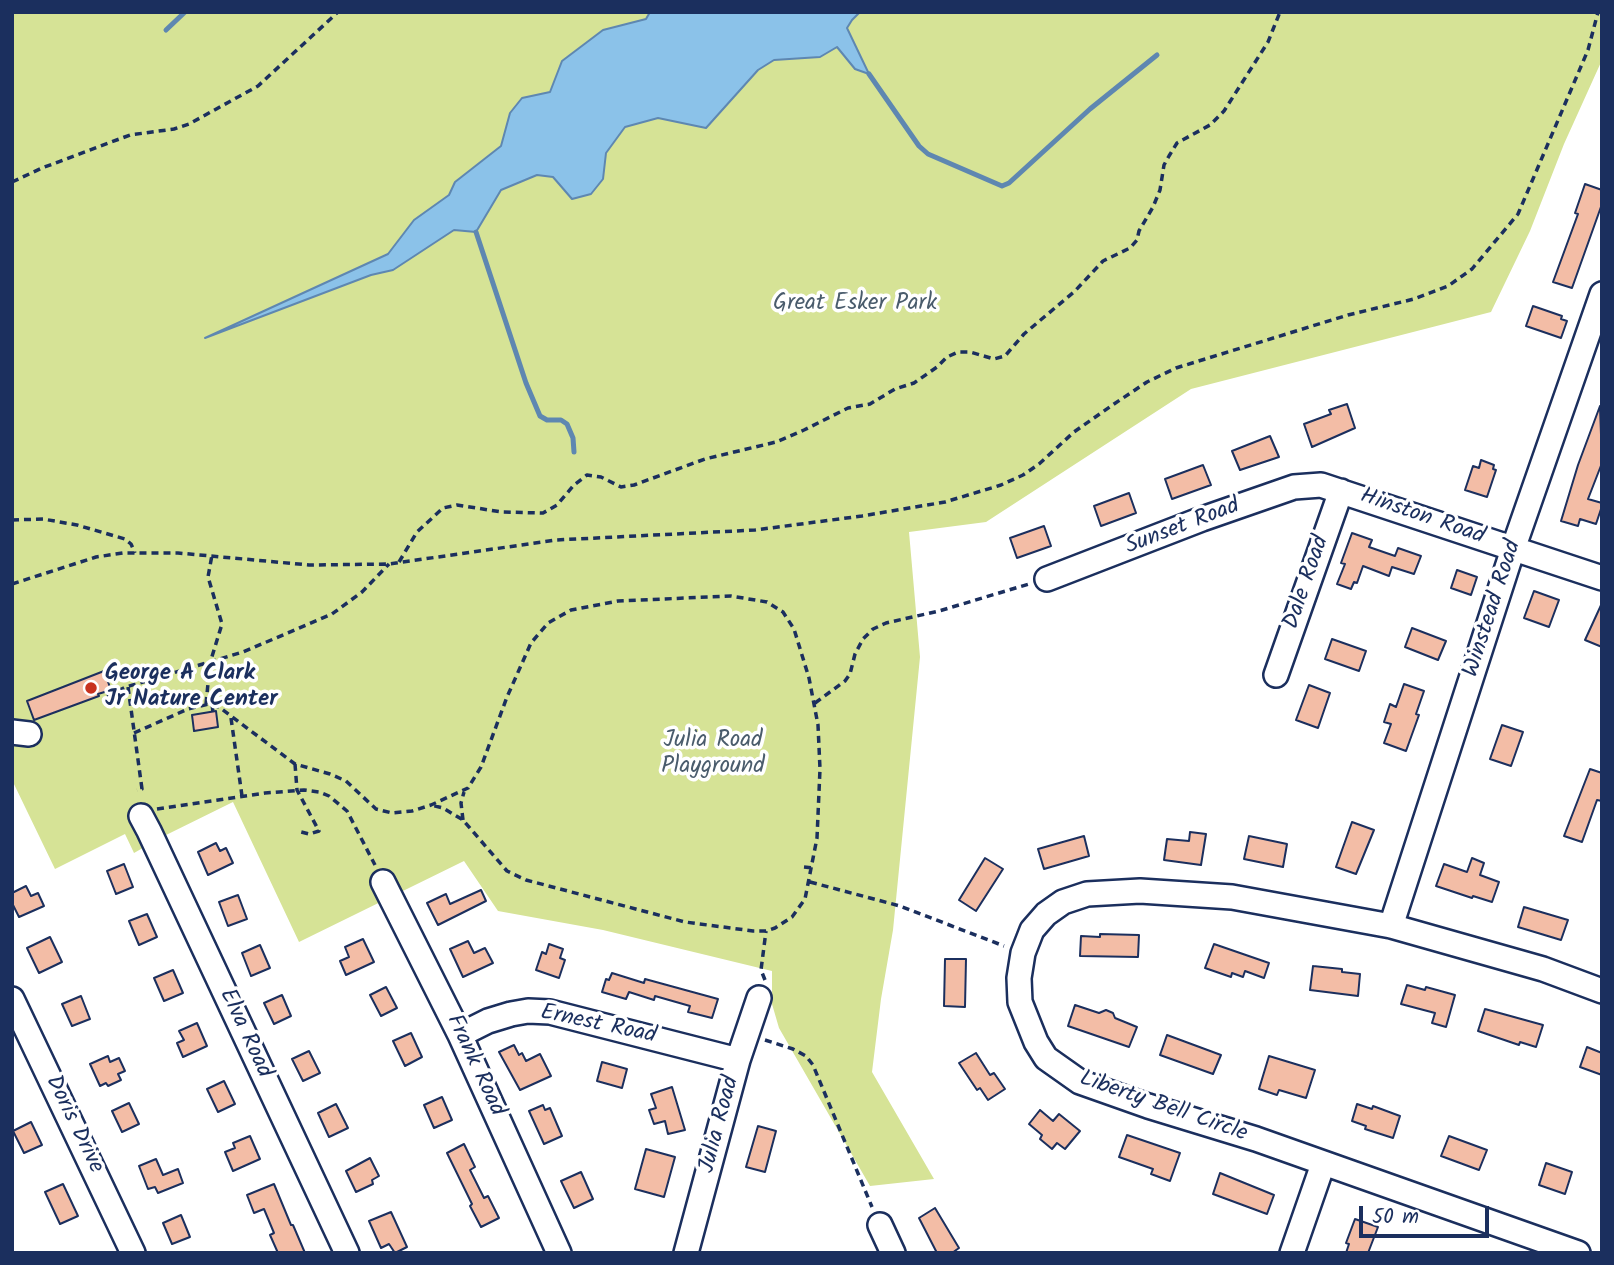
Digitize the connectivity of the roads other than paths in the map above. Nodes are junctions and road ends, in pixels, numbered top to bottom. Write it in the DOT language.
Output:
graph roads {
  1 [pos="1602,294"];
  2 [pos="1331,488"];
  3 [pos="1513,549"];
  4 [pos="1602,578"];
  5 [pos="1047,579"];
  6 [pos="1276,676"];
  7 [pos="144,813"];
  8 [pos="383,883"];
  9 [pos="1391,926"];
  10 [pos="762,990"];
  11 [pos="1602,991"];
  12 [pos="12,999"];
  13 [pos="460,1035"];
  14 [pos="738,1060"];
  15 [pos="1323,1164"];
  16 [pos="880,1225"];
  17 [pos="133,1253"];
  18 [pos="347,1253"];
  19 [pos="559,1253"];
  20 [pos="686,1253"];
  21 [pos="893,1253"];
  22 [pos="1292,1253"];
  23 [pos="1578,1253"];
  1 -- 3 [label="street, Winstead Road"];
  2 -- 3 [label="street, Hinston Road"];
  2 -- 5 [label="street, Sunset Road"];
  2 -- 6 [label="street, Dale Road"];
  3 -- 4 [label="street, Hinston Road"];
  3 -- 9 [label="street, Winstead Road"];
  7 -- 18 [label="street, Elva Road"];
  8 -- 13 [label="street, Frank Road"];
  9 -- 11 [label="street, Liberty Bell Circle"];
  9 -- 15 [label="street, Liberty Bell Circle"];
  10 -- 14 [label="street, Julia Road"];
  12 -- 17 [label="street, Doris Drive"];
  13 -- 14 [label="street, Ernest Road"];
  13 -- 19 [label="street, Frank Road"];
  14 -- 20 [label="street, Julia Road"];
  15 -- 22 [label="street"];
  15 -- 23 [label="street, Liberty Bell Circle"];
  16 -- 21 [label="street"];
}
